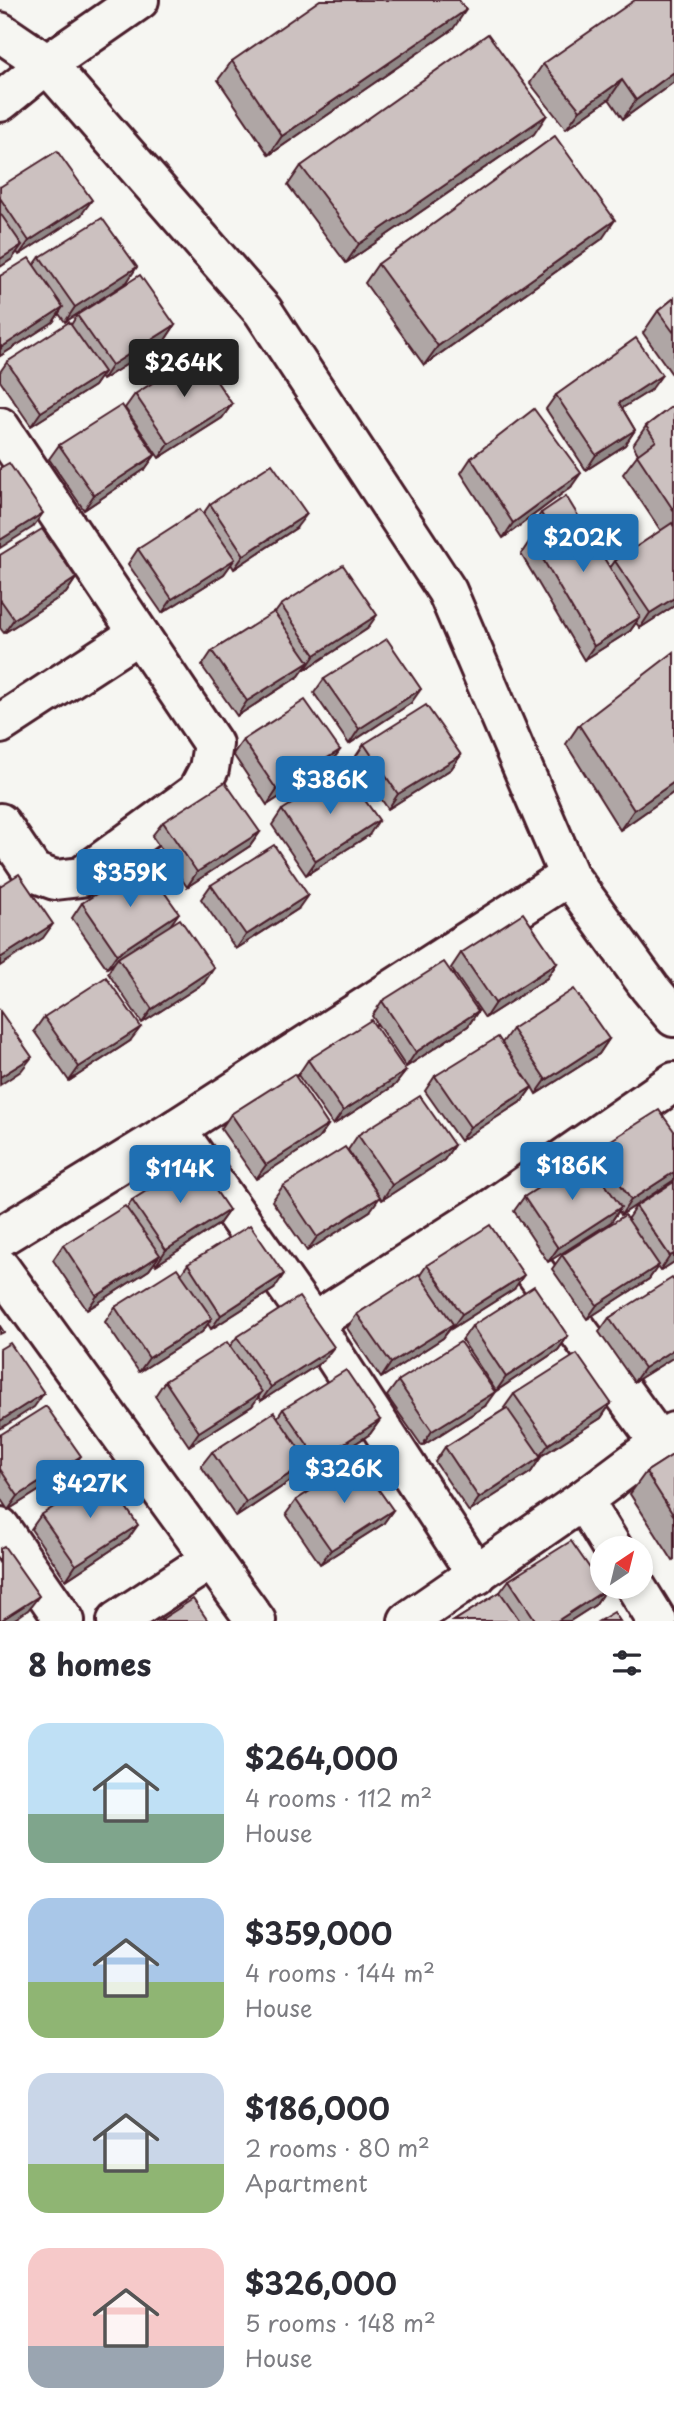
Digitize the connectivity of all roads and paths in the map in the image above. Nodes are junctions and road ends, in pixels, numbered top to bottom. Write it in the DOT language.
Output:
graph roads {
  1 [pos="139,0"];
  2 [pos="0,32"];
  3 [pos="47,64"];
  4 [pos="0,102"];
  5 [pos="4,444"];
  6 [pos="138,634"];
  7 [pos="0,724"];
  8 [pos="0,823"];
  9 [pos="569,876"];
  10 [pos="674,1017"];
  11 [pos="674,1082"];
  12 [pos="176,1129"];
  13 [pos="490,1210"];
  14 [pos="0,1237"];
  15 [pos="0,1268"];
  16 [pos="313,1323"];
  17 [pos="667,1438"];
  18 [pos="583,1500"];
  19 [pos="0,1527"];
  20 [pos="605,1536"];
  21 [pos="210,1559"];
  22 [pos="477,1575"];
  23 [pos="644,1600"];
  24 [pos="65,1621"];
  25 [pos="117,1621"];
  26 [pos="256,1621"];
  27 [pos="408,1621"];
  28 [pos="657,1621"];
  1 -- 3 [label="street"];
  2 -- 3 [label="street"];
  3 -- 4 [label="street"];
  3 -- 9 [label="street"];
  5 -- 6 [label="street"];
  6 -- 7 [label="street"];
  6 -- 8 [label="street"];
  9 -- 10 [label="street"];
  9 -- 12 [label="street"];
  11 -- 13 [label="street"];
  12 -- 14 [label="street"];
  12 -- 16 [label="street"];
  13 -- 16 [label="street"];
  13 -- 17 [label="street"];
  15 -- 21 [label="street"];
  16 -- 22 [label="street"];
  17 -- 18 [label="street"];
  18 -- 20 [label="street"];
  18 -- 22 [label="street"];
  19 -- 24 [label="street"];
  21 -- 25 [label="street"];
  21 -- 26 [label="street"];
  22 -- 27 [label="street"];
  23 -- 28 [label="street"];
}
